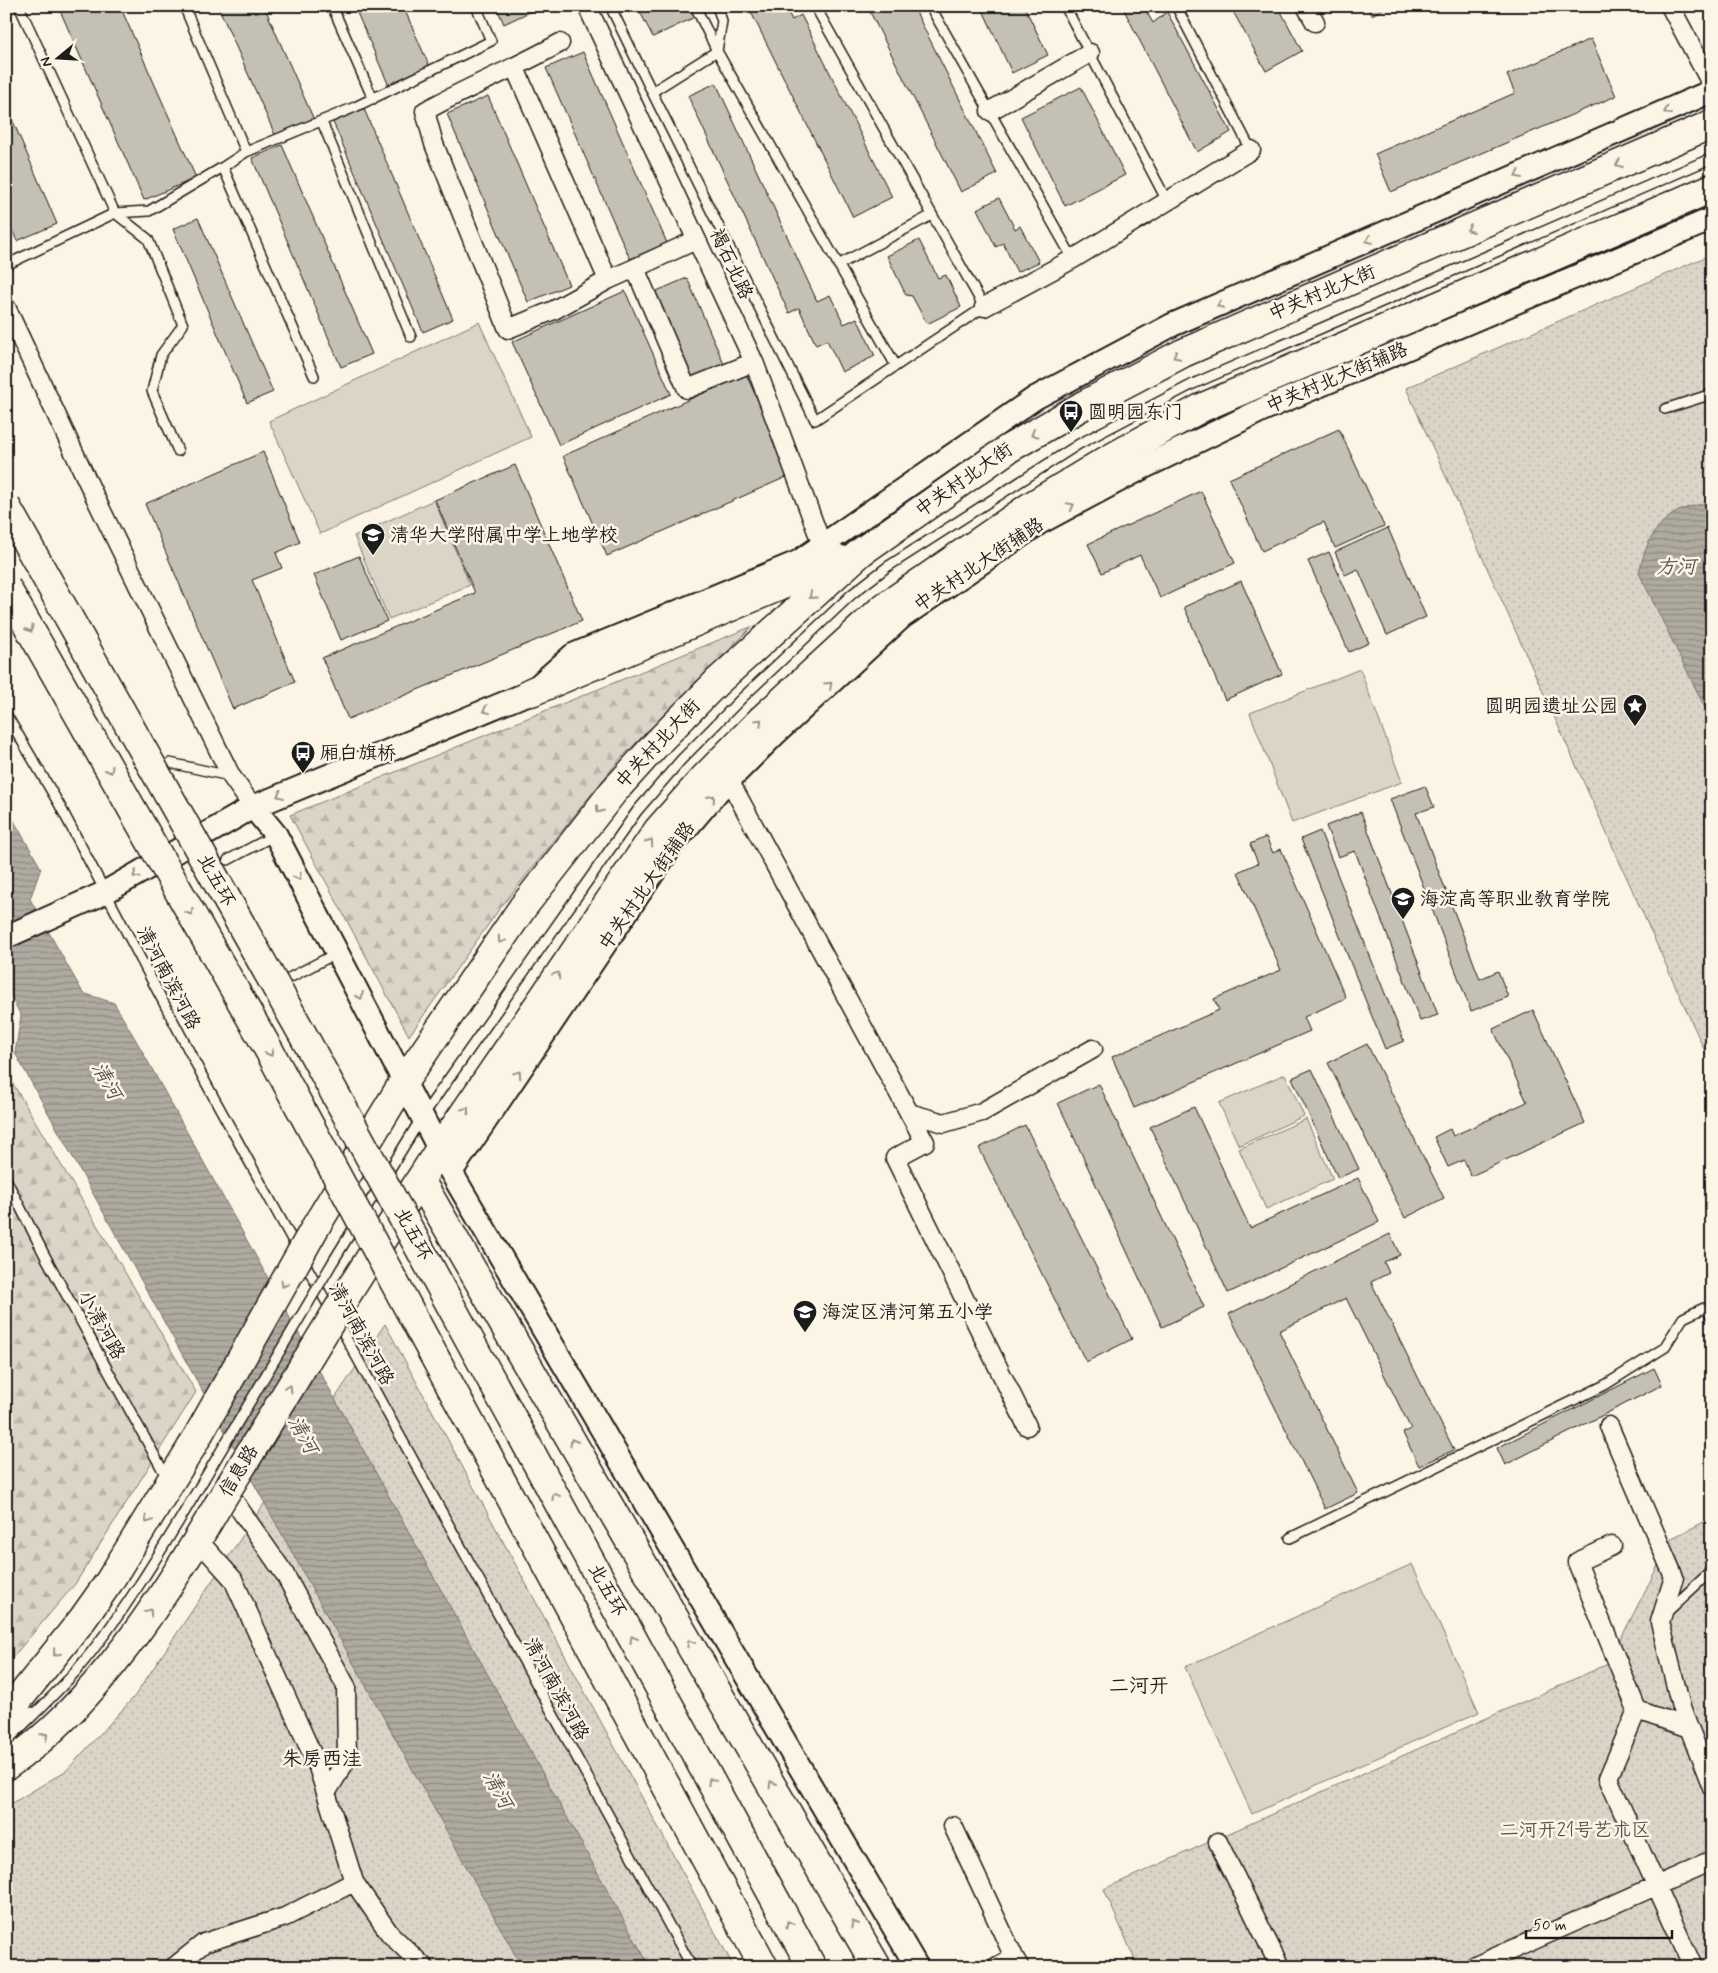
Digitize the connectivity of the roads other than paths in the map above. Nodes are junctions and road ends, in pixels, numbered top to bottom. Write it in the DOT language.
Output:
graph roads {
  1 [pos="18,6"];
  2 [pos="184,6"];
  3 [pos="332,6"];
  4 [pos="476,6"];
  5 [pos="587,6"];
  6 [pos="610,6"];
  7 [pos="695,6"];
  8 [pos="717,6"];
  9 [pos="816,6"];
  10 [pos="930,6"];
  11 [pos="1066,6"];
  12 [pos="1176,6"];
  13 [pos="1306,6"];
  14 [pos="1670,6"];
  15 [pos="1315,22"];
  16 [pos="560,43"];
  17 [pos="717,51"];
  18 [pos="1090,53"];
  19 [pos="515,68"];
  20 [pos="1712,85"];
  21 [pos="1712,91"];
  22 [pos="652,92"];
  23 [pos="373,99"];
  24 [pos="990,111"];
  25 [pos="322,122"];
  26 [pos="1712,124"];
  27 [pos="1250,150"];
  28 [pos="246,152"];
  29 [pos="1712,158"];
  30 [pos="223,167"];
  31 [pos="1712,188"];
  32 [pos="1167,201"];
  33 [pos="115,213"];
  34 [pos="932,215"];
  35 [pos="1712,219"];
  36 [pos="696,240"];
  37 [pos="1073,260"];
  38 [pos="6,265"];
  39 [pos="838,265"];
  40 [pos="635,268"];
  41 [pos="608,280"];
  42 [pos="6,307"];
  43 [pos="984,307"];
  44 [pos="411,337"];
  45 [pos="754,362"];
  46 [pos="896,366"];
  47 [pos="314,376"];
  48 [pos="1712,394"];
  49 [pos="1665,409"];
  50 [pos="178,451"];
  51 [pos="6,506"];
  52 [pos="822,545"];
  53 [pos="861,552"];
  54 [pos="6,587"];
  55 [pos="531,692"];
  56 [pos="6,714"];
  57 [pos="170,764"];
  58 [pos="230,776"];
  59 [pos="729,780"];
  60 [pos="253,807"];
  61 [pos="276,835"];
  62 [pos="228,860"];
  63 [pos="104,894"];
  64 [pos="6,937"];
  65 [pos="338,953"];
  66 [pos="291,977"];
  67 [pos="1093,1049"];
  68 [pos="404,1083"];
  69 [pos="909,1113"];
  70 [pos="422,1118"];
  71 [pos="445,1161"];
  72 [pos="6,1179"];
  73 [pos="420,1180"];
  74 [pos="1712,1316"];
  75 [pos="1027,1426"];
  76 [pos="1609,1426"];
  77 [pos="170,1485"];
  78 [pos="216,1492"];
  79 [pos="1290,1538"];
  80 [pos="198,1540"];
  81 [pos="1612,1546"];
  82 [pos="1712,1566"];
  83 [pos="1662,1617"];
  84 [pos="43,1705"];
  85 [pos="1638,1710"];
  86 [pos="6,1711"];
  87 [pos="6,1727"];
  88 [pos="1689,1728"];
  89 [pos="6,1742"];
  90 [pos="6,1766"];
  91 [pos="1712,1787"];
  92 [pos="326,1793"];
  93 [pos="952,1826"];
  94 [pos="1218,1842"];
  95 [pos="1712,1860"];
  96 [pos="354,1882"];
  97 [pos="1656,1885"];
  98 [pos="1016,1962"];
  99 [pos="174,1967"];
  100 [pos="424,1967"];
  101 [pos="692,1967"];
  102 [pos="764,1967"];
  103 [pos="812,1967"];
  104 [pos="877,1967"];
  105 [pos="917,1967"];
  106 [pos="996,1967"];
  107 [pos="1280,1967"];
  108 [pos="1473,1967"];
  109 [pos="1692,1967"];
  1 -- 33 [label="lane"];
  2 -- 28 [label="lane"];
  3 -- 23 [label="lane"];
  4 -- 23 [label="lane"];
  5 -- 36 [label="street, 褐石北路"];
  6 -- 22 [label="lane"];
  7 -- 17 [label="lane"];
  8 -- 17 [label="lane"];
  9 -- 34 [label="lane"];
  10 -- 24 [label="lane"];
  11 -- 18 [label="lane"];
  12 -- 27 [label="lane"];
  13 -- 15 [label="street"];
  14 -- 20 [label="street"];
  16 -- 19 [label="street"];
  17 -- 22 [label="lane"];
  17 -- 39 [label="lane"];
  18 -- 24 [label="street"];
  18 -- 32 [label="lane"];
  19 -- 41 [label="street"];
  19 -- 41 [label="street"];
  21 -- 52 [label="street, one-way"];
  22 -- 46 [label="lane"];
  23 -- 25 [label="lane"];
  24 -- 37 [label="lane"];
  25 -- 28 [label="lane"];
  25 -- 44 [label="lane"];
  26 -- 53 [label="main road, 中关村北大街, one-way"];
  27 -- 32 [label="street"];
  28 -- 30 [label="lane"];
  29 -- 70 [label="lane, 中关村北大街"];
  30 -- 33 [label="lane"];
  30 -- 47 [label="lane"];
  71 -- 31 [label="main road, one-way"];
  32 -- 37 [label="street"];
  33 -- 38 [label="lane"];
  33 -- 50 [label="lane"];
  34 -- 39 [label="lane"];
  34 -- 43 [label="lane"];
  59 -- 35 [label="street, 中关村北大街辅路, one-way"];
  36 -- 40 [label="street"];
  36 -- 45 [label="street, 褐石北路"];
  37 -- 43 [label="street"];
  39 -- 46 [label="lane"];
  40 -- 41 [label="street"];
  40 -- 45 [label="street"];
  42 -- 58 [label="street"];
  43 -- 46 [label="lane"];
  45 -- 52 [label="street, 褐石北路"];
  48 -- 49 [label="lane"];
  103 -- 51 [label="main road, 北五环, one-way, bridge"];
  52 -- 55 [label="street"];
  53 -- 55 [label="main road"];
  53 -- 68 [label="main road, 中关村北大街, one-way"];
  54 -- 102 [label="main road, 北五环, one-way, bridge"];
  55 -- 60 [label="street, one-way"];
  56 -- 63 [label="lane, 清河南滨河路"];
  57 -- 58 [label="lane"];
  58 -- 60 [label="street"];
  59 -- 69 [label="street"];
  71 -- 59 [label="street, 中关村北大街辅路, one-way"];
  60 -- 61 [label="street"];
  60 -- 63 [label="street, one-way"];
  61 -- 62 [label="lane"];
  61 -- 65 [label="street, one-way"];
  63 -- 64 [label="street"];
  63 -- 101 [label="lane, 清河南滨河路"];
  65 -- 66 [label="lane"];
  65 -- 68 [label="street, one-way"];
  67 -- 69 [label="street"];
  68 -- 70 [label="street"];
  68 -- 77 [label="main road, one-way, bridge"];
  69 -- 75 [label="street"];
  70 -- 71 [label="street"];
  70 -- 78 [label="lane, 信息路, bridge"];
  71 -- 73 [label="main road, 信息路"];
  71 -- 105 [label="street"];
  72 -- 77 [label="lane, 小清河路"];
  78 -- 73 [label="main road, 信息路, one-way, bridge"];
  104 -- 73 [label="main road, one-way"];
  74 -- 79 [label="lane"];
  76 -- 83 [label="street"];
  77 -- 86 [label="main road, one-way"];
  78 -- 80 [label="main road, 信息路"];
  78 -- 84 [label="lane, 信息路"];
  78 -- 92 [label="street"];
  90 -- 80 [label="main road, 信息路, one-way"];
  80 -- 92 [label="street"];
  81 -- 85 [label="street"];
  82 -- 83 [label="lane"];
  83 -- 88 [label="street"];
  84 -- 87 [label="lane"];
  84 -- 89 [label="lane"];
  85 -- 88 [label="street"];
  85 -- 97 [label="street"];
  88 -- 91 [label="street"];
  92 -- 96 [label="street"];
  93 -- 98 [label="street"];
  94 -- 107 [label="street"];
  95 -- 97 [label="street"];
  96 -- 99 [label="street"];
  96 -- 100 [label="street"];
  97 -- 108 [label="street"];
  97 -- 109 [label="street"];
  98 -- 106 [label="street"];
}
